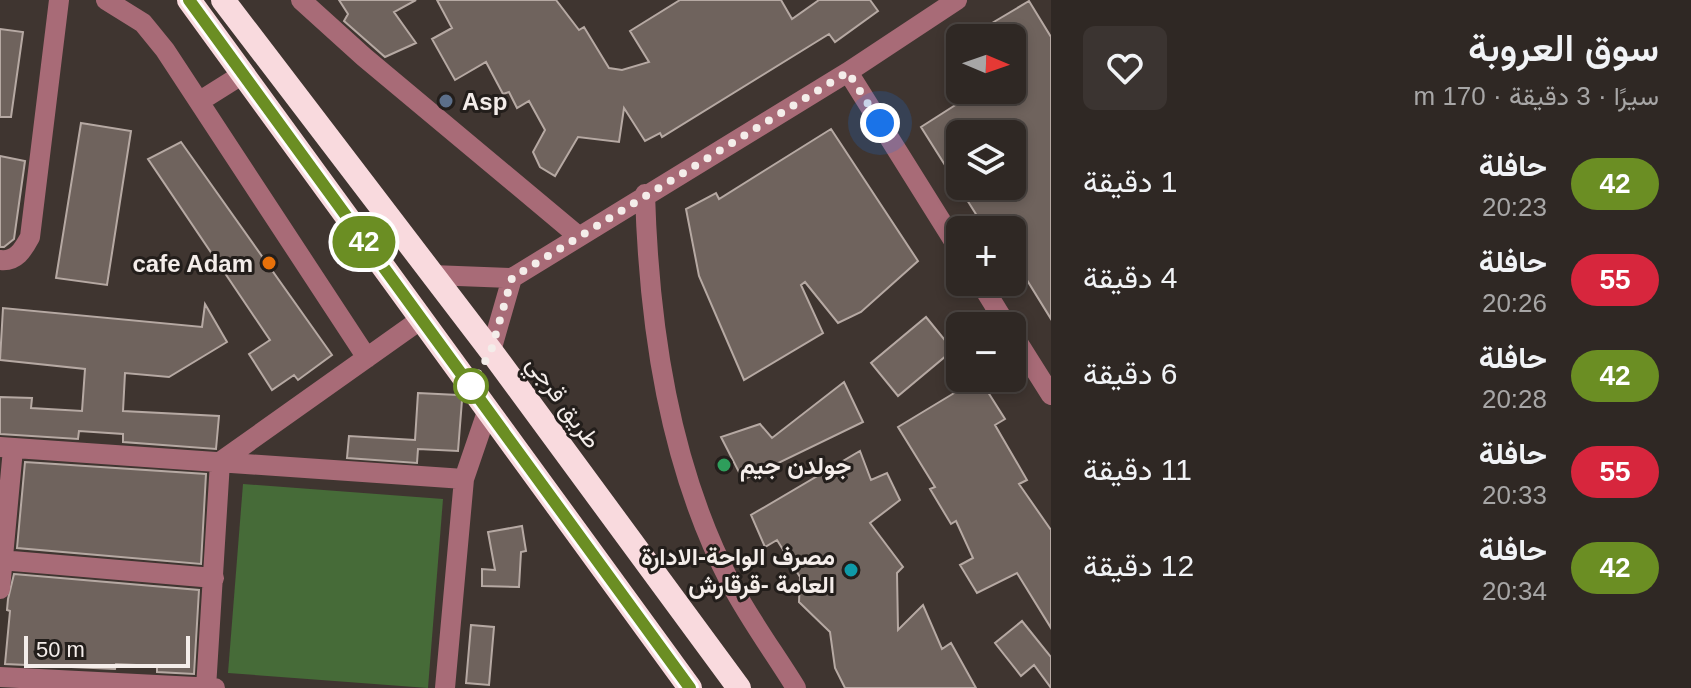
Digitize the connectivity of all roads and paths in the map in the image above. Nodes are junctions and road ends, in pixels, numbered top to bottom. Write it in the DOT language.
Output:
graph roads {
  1 [pos="59,0"];
  2 [pos="106,0"];
  3 [pos="189,0"];
  4 [pos="223,0"];
  5 [pos="301,0"];
  6 [pos="957,0"];
  7 [pos="848,72"];
  8 [pos="243,74"];
  9 [pos="200,101"];
  10 [pos="645,194"];
  11 [pos="946,229"];
  12 [pos="577,235"];
  13 [pos="0,260"];
  14 [pos="432,275"];
  15 [pos="512,278"];
  16 [pos="420,320"];
  17 [pos="491,351"];
  18 [pos="1026,355"];
  19 [pos="367,358"];
  20 [pos="1051,395"];
  21 [pos="488,409"];
  22 [pos="6,448"];
  23 [pos="220,462"];
  24 [pos="464,479"];
  25 [pos="1,560"];
  26 [pos="214,578"];
  27 [pos="0,589"];
  28 [pos="0,677"];
  29 [pos="206,688"];
  30 [pos="215,688"];
  31 [pos="445,688"];
  32 [pos="690,688"];
  33 [pos="739,688"];
  34 [pos="796,688"];
  1 -- 13 [label="street"];
  2 -- 9 [label="street"];
  3 -- 8 [label="highway"];
  4 -- 14 [label="highway, طريق قرجي"];
  5 -- 12 [label="street"];
  6 -- 7 [label="street"];
  7 -- 10 [label="street"];
  7 -- 11 [label="street"];
  8 -- 9 [label="street"];
  8 -- 16 [label="highway"];
  9 -- 19 [label="street"];
  10 -- 12 [label="street"];
  10 -- 34 [label="street"];
  12 -- 15 [label="street"];
  14 -- 15 [label="street"];
  14 -- 17 [label="highway, طريق قرجي"];
  15 -- 17 [label="street"];
  16 -- 19 [label="street"];
  16 -- 21 [label="highway"];
  17 -- 33 [label="highway, طريق قرجي"];
  18 -- 20 [label="street"];
  19 -- 23 [label="street"];
  21 -- 24 [label="street"];
  21 -- 32 [label="highway"];
  22 -- 23 [label="street"];
  22 -- 25 [label="street"];
  23 -- 24 [label="street"];
  23 -- 26 [label="street"];
  24 -- 31 [label="street"];
  25 -- 26 [label="street"];
  25 -- 27 [label="street"];
  26 -- 29 [label="street"];
  28 -- 29 [label="street"];
  29 -- 30 [label="street"];
}
